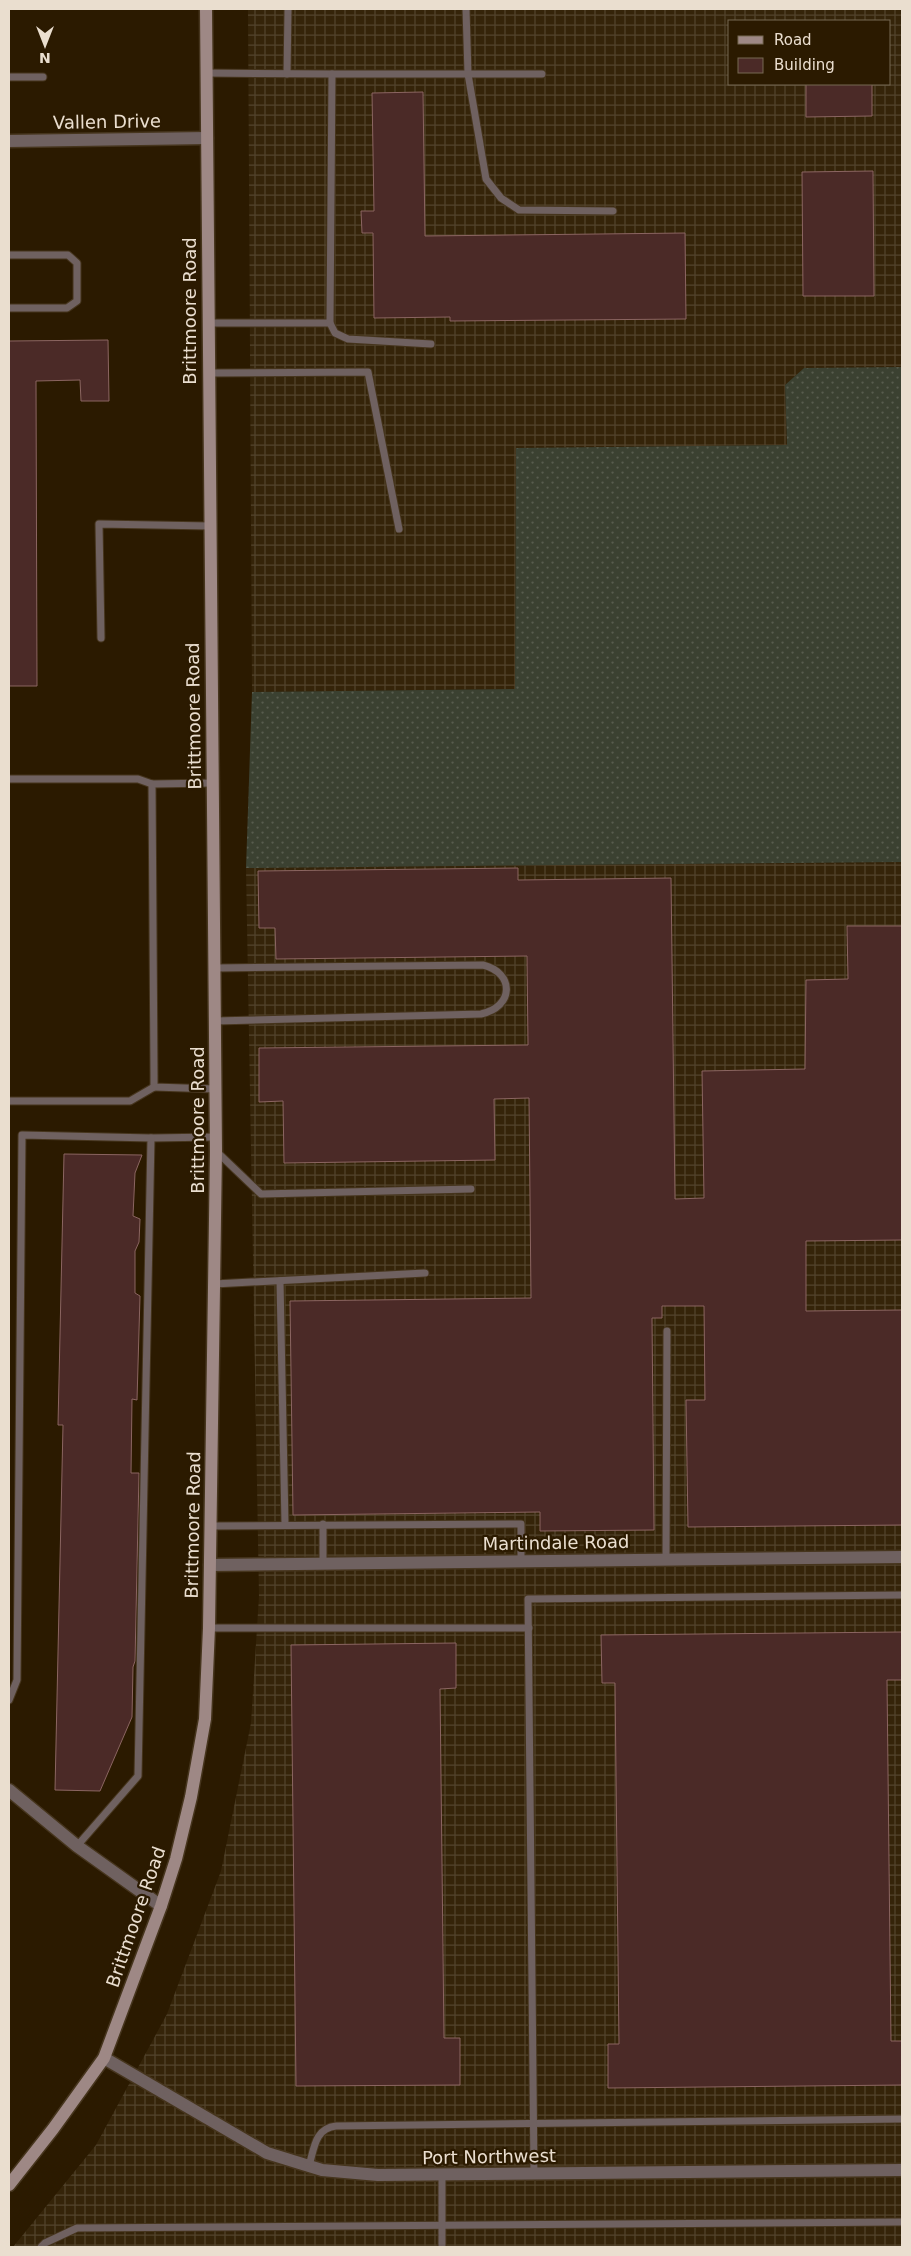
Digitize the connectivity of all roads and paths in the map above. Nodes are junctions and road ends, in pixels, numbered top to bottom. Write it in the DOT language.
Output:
graph roads {
  1 [pos="206,9"];
  2 [pos="466,9"];
  3 [pos="288,10"];
  4 [pos="206,73"];
  5 [pos="287,74"];
  6 [pos="332,74"];
  7 [pos="468,74"];
  8 [pos="542,74"];
  9 [pos="9,77"];
  10 [pos="43,77"];
  11 [pos="207,138"];
  12 [pos="9,141"];
  13 [pos="613,211"];
  14 [pos="9,255"];
  15 [pos="9,308"];
  16 [pos="208,323"];
  17 [pos="330,323"];
  18 [pos="431,344"];
  19 [pos="208,373"];
  20 [pos="210,526"];
  21 [pos="399,529"];
  22 [pos="101,638"];
  23 [pos="9,779"];
  24 [pos="213,783"];
  25 [pos="152,784"];
  26 [pos="215,968"];
  27 [pos="215,1021"];
  28 [pos="154,1087"];
  29 [pos="215,1089"];
  30 [pos="9,1101"];
  31 [pos="216,1137"];
  32 [pos="150,1138"];
  33 [pos="216,1151"];
  34 [pos="471,1189"];
  35 [pos="425,1273"];
  36 [pos="280,1281"];
  37 [pos="214,1284"];
  38 [pos="667,1332"];
  39 [pos="285,1524"];
  40 [pos="323,1524"];
  41 [pos="211,1526"];
  42 [pos="902,1557"];
  43 [pos="666,1560"];
  44 [pos="521,1561"];
  45 [pos="323,1564"];
  46 [pos="210,1565"];
  47 [pos="902,1595"];
  48 [pos="209,1628"];
  49 [pos="529,1628"];
  50 [pos="9,1700"];
  51 [pos="9,1790"];
  52 [pos="77,1846"];
  53 [pos="161,1906"];
  54 [pos="104,2058"];
  55 [pos="902,2119"];
  56 [pos="534,2124"];
  57 [pos="309,2166"];
  58 [pos="902,2170"];
  59 [pos="534,2174"];
  60 [pos="442,2175"];
  61 [pos="9,2185"];
  62 [pos="902,2222"];
  63 [pos="442,2224"];
  64 [pos="41,2247"];
  65 [pos="442,2247"];
  1 -- 4 [label="main road, Brittmoore Road"];
  2 -- 7 [label="lane"];
  3 -- 5 [label="lane"];
  4 -- 5 [label="lane"];
  4 -- 11 [label="main road, Brittmoore Road"];
  5 -- 6 [label="lane"];
  6 -- 7 [label="lane"];
  6 -- 17 [label="lane"];
  7 -- 8 [label="lane"];
  7 -- 13 [label="lane"];
  9 -- 10 [label="lane"];
  11 -- 12 [label="street, Vallen Drive"];
  11 -- 16 [label="main road, Brittmoore Road"];
  14 -- 15 [label="lane"];
  16 -- 17 [label="lane"];
  16 -- 19 [label="main road, Brittmoore Road"];
  17 -- 18 [label="lane"];
  19 -- 20 [label="main road, Brittmoore Road"];
  19 -- 21 [label="lane"];
  20 -- 22 [label="lane"];
  20 -- 24 [label="main road, Brittmoore Road"];
  23 -- 25 [label="lane"];
  24 -- 25 [label="lane"];
  24 -- 26 [label="main road, Brittmoore Road"];
  25 -- 28 [label="lane"];
  26 -- 27 [label="main road, Brittmoore Road"];
  26 -- 27 [label="lane"];
  27 -- 29 [label="main road, Brittmoore Road"];
  28 -- 29 [label="lane"];
  28 -- 30 [label="lane"];
  29 -- 31 [label="main road, Brittmoore Road"];
  31 -- 32 [label="lane"];
  31 -- 33 [label="main road, Brittmoore Road"];
  32 -- 50 [label="lane"];
  32 -- 52 [label="lane"];
  33 -- 34 [label="lane"];
  33 -- 37 [label="main road, Brittmoore Road"];
  35 -- 36 [label="lane"];
  36 -- 37 [label="lane"];
  36 -- 39 [label="lane"];
  37 -- 41 [label="main road, Brittmoore Road"];
  38 -- 43 [label="lane"];
  39 -- 40 [label="lane"];
  39 -- 41 [label="lane"];
  40 -- 44 [label="lane"];
  40 -- 45 [label="lane"];
  41 -- 46 [label="main road, Brittmoore Road"];
  42 -- 43 [label="street, Martindale Road"];
  43 -- 44 [label="street, Martindale Road"];
  44 -- 45 [label="street, Martindale Road"];
  45 -- 46 [label="street, Martindale Road"];
  46 -- 48 [label="main road, Brittmoore Road"];
  47 -- 49 [label="lane"];
  48 -- 49 [label="lane"];
  48 -- 53 [label="main road, Brittmoore Road"];
  49 -- 56 [label="lane"];
  51 -- 52 [label="street"];
  52 -- 53 [label="street"];
  53 -- 54 [label="main road, Brittmoore Road"];
  54 -- 57 [label="street, Port Northwest"];
  54 -- 61 [label="main road, Brittmoore Road"];
  55 -- 56 [label="lane"];
  56 -- 57 [label="lane"];
  56 -- 59 [label="lane"];
  57 -- 60 [label="street, Port Northwest"];
  58 -- 59 [label="street, Port Northwest"];
  59 -- 60 [label="street, Port Northwest"];
  60 -- 63 [label="lane"];
  62 -- 63 [label="lane"];
  63 -- 64 [label="lane"];
  63 -- 65 [label="lane"];
}
